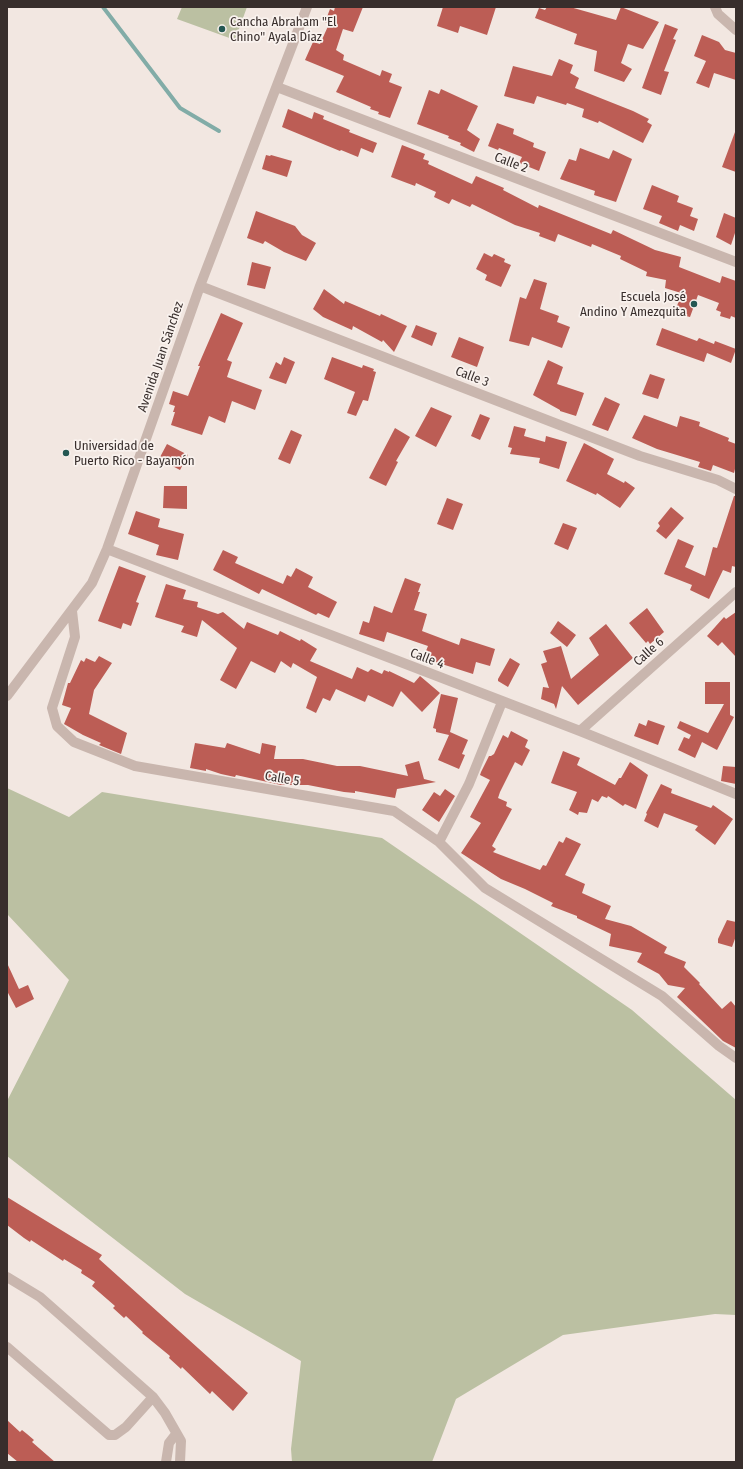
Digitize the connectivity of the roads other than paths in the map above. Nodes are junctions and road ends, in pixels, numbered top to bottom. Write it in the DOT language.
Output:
graph roads {
  1 [pos="307,7"];
  2 [pos="715,7"];
  3 [pos="736,30"];
  4 [pos="277,87"];
  5 [pos="736,262"];
  6 [pos="200,286"];
  7 [pos="736,489"];
  8 [pos="107,549"];
  9 [pos="736,592"];
  10 [pos="72,611"];
  11 [pos="7,696"];
  12 [pos="502,702"];
  13 [pos="580,731"];
  14 [pos="736,794"];
  15 [pos="439,842"];
  16 [pos="736,1058"];
  17 [pos="7,1277"];
  18 [pos="7,1347"];
  19 [pos="153,1397"];
  20 [pos="176,1434"];
  21 [pos="166,1462"];
  22 [pos="180,1462"];
  1 -- 4 [label="street, Avenida Juan Sánchez"];
  2 -- 3 [label="street"];
  4 -- 5 [label="street, Calle 2"];
  4 -- 6 [label="street, Avenida Juan Sánchez"];
  6 -- 7 [label="street, Calle 3"];
  6 -- 8 [label="street, Avenida Juan Sánchez"];
  8 -- 10 [label="street, Avenida Juan Sánchez"];
  8 -- 12 [label="street, Calle 4"];
  9 -- 13 [label="street, Calle 6"];
  10 -- 11 [label="street, Avenida Juan Sánchez"];
  10 -- 15 [label="street, Calle 5"];
  12 -- 13 [label="street, Calle 4"];
  12 -- 15 [label="street"];
  13 -- 14 [label="street, Calle 4"];
  15 -- 16 [label="street, Calle 5"];
  17 -- 19 [label="street"];
  18 -- 19 [label="street"];
  19 -- 20 [label="street"];
  20 -- 21 [label="street"];
  20 -- 22 [label="street"];
}
